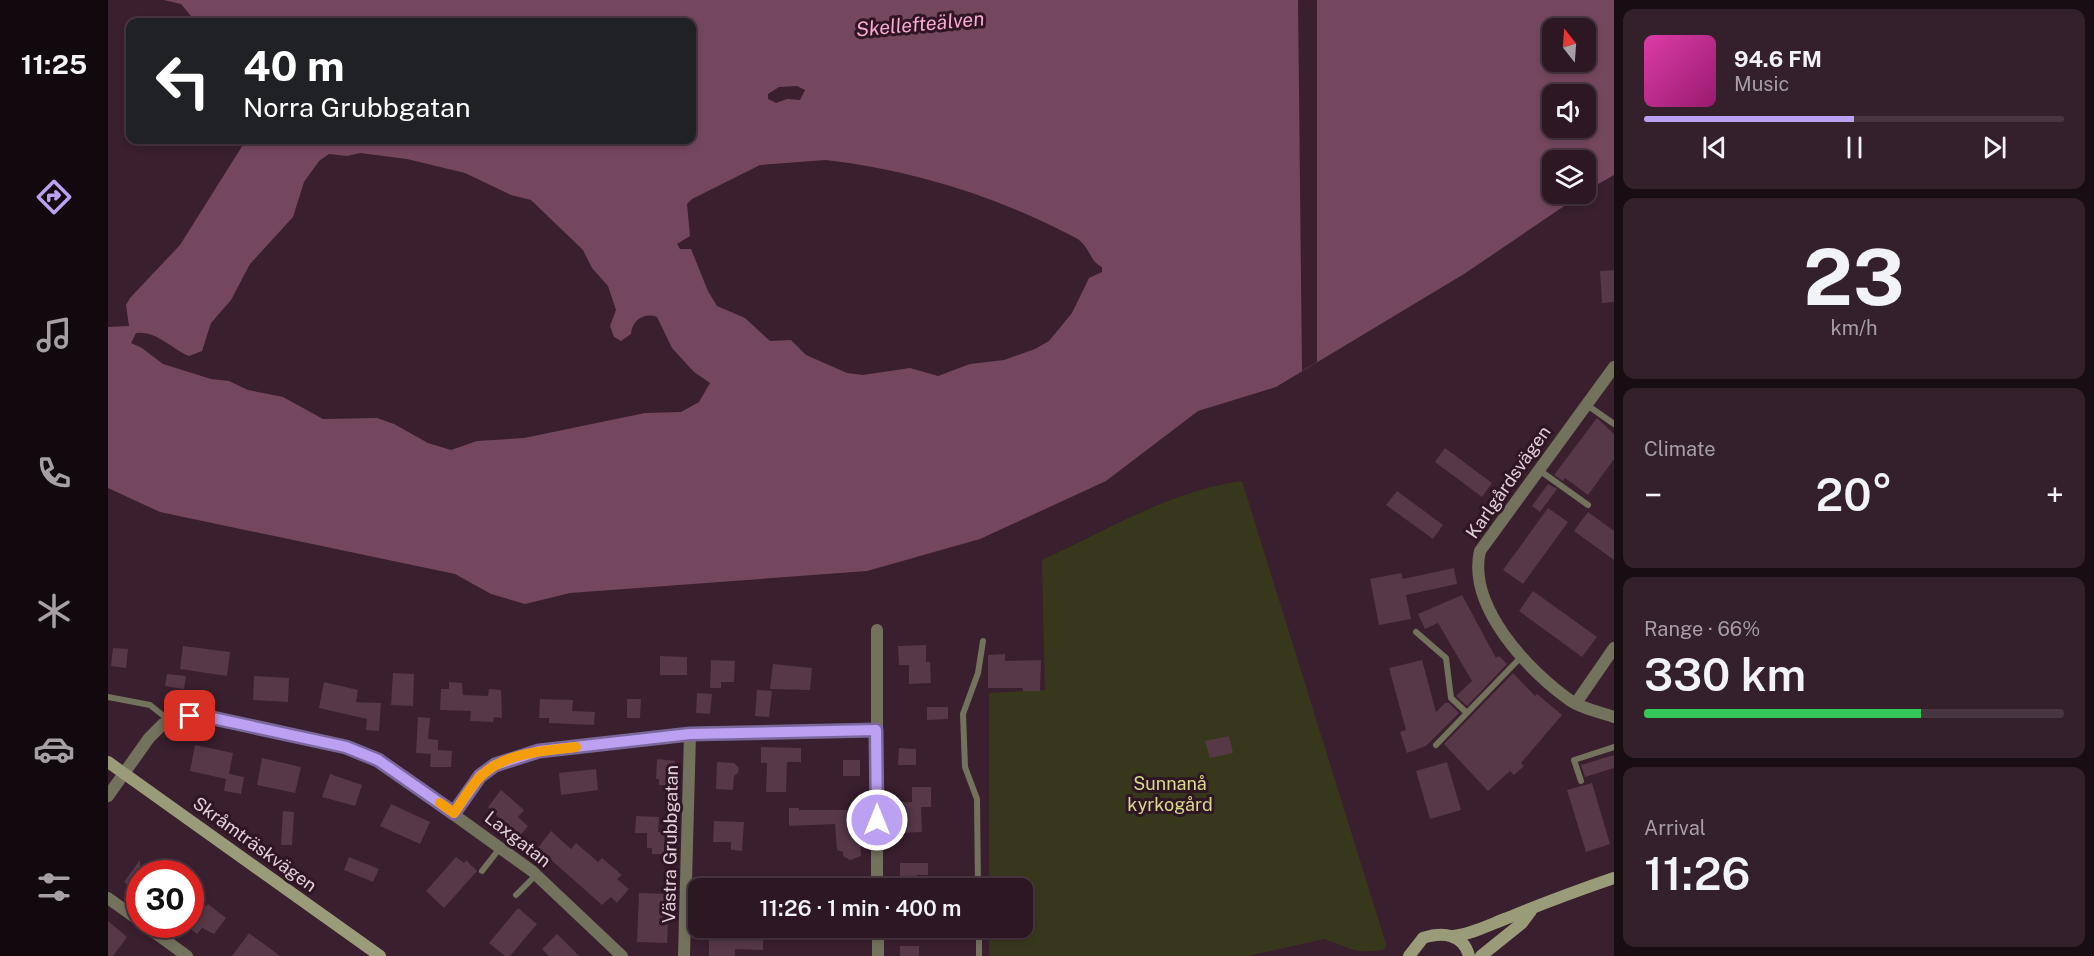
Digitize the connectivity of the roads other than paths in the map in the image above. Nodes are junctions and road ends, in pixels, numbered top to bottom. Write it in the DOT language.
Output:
graph roads {
  1 [pos="1614,367"];
  2 [pos="1587,405"];
  3 [pos="1614,424"];
  4 [pos="1538,470"];
  5 [pos="1588,505"];
  6 [pos="877,630"];
  7 [pos="1416,632"];
  8 [pos="983,640"];
  9 [pos="1614,648"];
  10 [pos="1522,656"];
  11 [pos="108,697"];
  12 [pos="1576,704"];
  13 [pos="1467,713"];
  14 [pos="1614,717"];
  15 [pos="170,721"];
  16 [pos="876,730"];
  17 [pos="690,734"];
  18 [pos="1436,745"];
  19 [pos="1614,747"];
  20 [pos="108,762"];
  21 [pos="124,772"];
  22 [pos="1581,781"];
  23 [pos="108,796"];
  24 [pos="454,813"];
  25 [pos="500,847"];
  26 [pos="482,871"];
  27 [pos="536,875"];
  28 [pos="878,878"];
  29 [pos="978,878"];
  30 [pos="1614,878"];
  31 [pos="516,895"];
  32 [pos="108,898"];
  33 [pos="1531,911"];
  34 [pos="126,912"];
  35 [pos="1453,936"];
  36 [pos="162,938"];
  37 [pos="878,938"];
  38 [pos="979,938"];
  39 [pos="187,956"];
  40 [pos="380,956"];
  41 [pos="622,956"];
  42 [pos="684,956"];
  43 [pos="878,956"];
  44 [pos="979,956"];
  45 [pos="1408,956"];
  46 [pos="1469,956"];
  47 [pos="1481,956"];
  1 -- 2 [label="street, Karlgårdsvägen"];
  2 -- 3 [label="lane"];
  2 -- 4 [label="street, Karlgårdsvägen"];
  4 -- 5 [label="lane"];
  4 -- 10 [label="street, Karlgårdsvägen"];
  6 -- 16 [label="street"];
  7 -- 13 [label="lane"];
  8 -- 29 [label="lane"];
  9 -- 12 [label="street"];
  10 -- 12 [label="street, Karlgårdsvägen"];
  10 -- 13 [label="lane"];
  11 -- 15 [label="lane"];
  12 -- 14 [label="street"];
  13 -- 18 [label="lane"];
  15 -- 21 [label="street"];
  15 -- 24 [label="street, Laxgatan"];
  16 -- 17 [label="street"];
  16 -- 28 [label="street"];
  17 -- 24 [label="street"];
  17 -- 42 [label="street, Västra Grubbgatan"];
  19 -- 22 [label="lane"];
  20 -- 21 [label="main road, Skråmträskvägen"];
  21 -- 23 [label="street"];
  21 -- 40 [label="main road, Skråmträskvägen"];
  24 -- 25 [label="street, Laxgatan"];
  25 -- 26 [label="lane"];
  25 -- 27 [label="street, Laxgatan"];
  27 -- 31 [label="lane"];
  27 -- 41 [label="street, Laxgatan"];
  30 -- 33 [label="main road"];
  32 -- 34 [label="street"];
  33 -- 35 [label="main road"];
  33 -- 47 [label="main road"];
  35 -- 45 [label="main road"];
  35 -- 46 [label="main road"];
  36 -- 39 [label="street"];
  37 -- 43 [label="street"];
  38 -- 44 [label="lane"];
}
